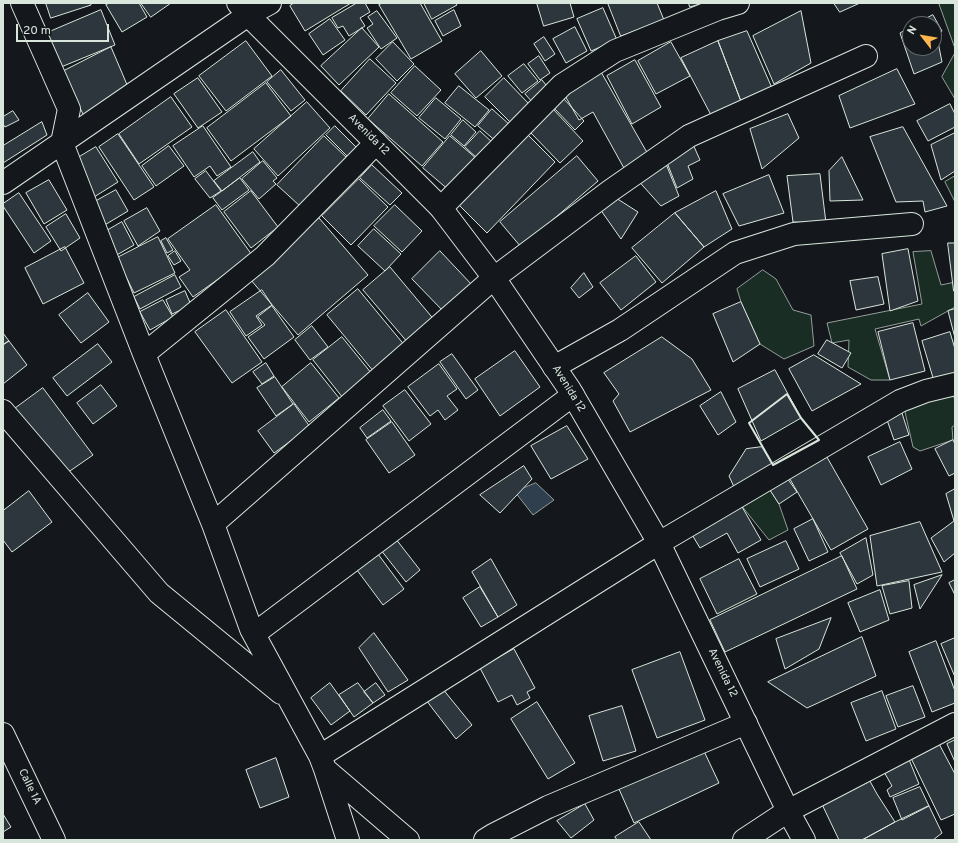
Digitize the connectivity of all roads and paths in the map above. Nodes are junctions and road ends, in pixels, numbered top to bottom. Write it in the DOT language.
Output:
graph roads {
  1 [pos="22,3"];
  2 [pos="270,3"];
  3 [pos="738,3"];
  4 [pos="244,9"];
  5 [pos="866,56"];
  6 [pos="62,143"];
  7 [pos="376,144"];
  8 [pos="3,183"];
  9 [pos="441,208"];
  10 [pos="912,224"];
  11 [pos="494,278"];
  12 [pos="144,354"];
  13 [pos="554,366"];
  14 [pos="955,384"];
  15 [pos="573,394"];
  16 [pos="3,411"];
  17 [pos="213,524"];
  18 [pos="659,543"];
  19 [pos="254,634"];
  20 [pos="290,700"];
  21 [pos="746,723"];
  22 [pos="955,724"];
  23 [pos="3,734"];
  24 [pos="322,762"];
  25 [pos="788,811"];
  26 [pos="54,840"];
  27 [pos="348,840"];
  28 [pos="408,840"];
  29 [pos="485,840"];
  30 [pos="744,840"];
  31 [pos="804,840"];
  1 -- 6 [label="street"];
  2 -- 4 [label="street"];
  3 -- 9 [label="street"];
  4 -- 6 [label="street"];
  4 -- 7 [label="street, Avenida 12"];
  5 -- 11 [label="street"];
  6 -- 8 [label="street"];
  6 -- 12 [label="street"];
  7 -- 9 [label="street, Avenida 12"];
  7 -- 12 [label="street"];
  9 -- 11 [label="street, Avenida 12"];
  10 -- 13 [label="street"];
  11 -- 13 [label="street, Avenida 12"];
  11 -- 17 [label="street"];
  12 -- 17 [label="street"];
  13 -- 15 [label="street, Avenida 12"];
  14 -- 18 [label="street"];
  15 -- 18 [label="street, Avenida 12"];
  15 -- 19 [label="street"];
  16 -- 20 [label="street"];
  17 -- 19 [label="street"];
  18 -- 21 [label="street, Avenida 12"];
  18 -- 24 [label="street"];
  19 -- 20 [label="street"];
  20 -- 24 [label="street"];
  21 -- 25 [label="street, Avenida 12"];
  21 -- 29 [label="street"];
  22 -- 25 [label="street"];
  23 -- 26 [label="street, Calle 1A"];
  24 -- 27 [label="street"];
  24 -- 28 [label="street"];
  25 -- 30 [label="street"];
  25 -- 31 [label="street, Avenida 12"];
}
